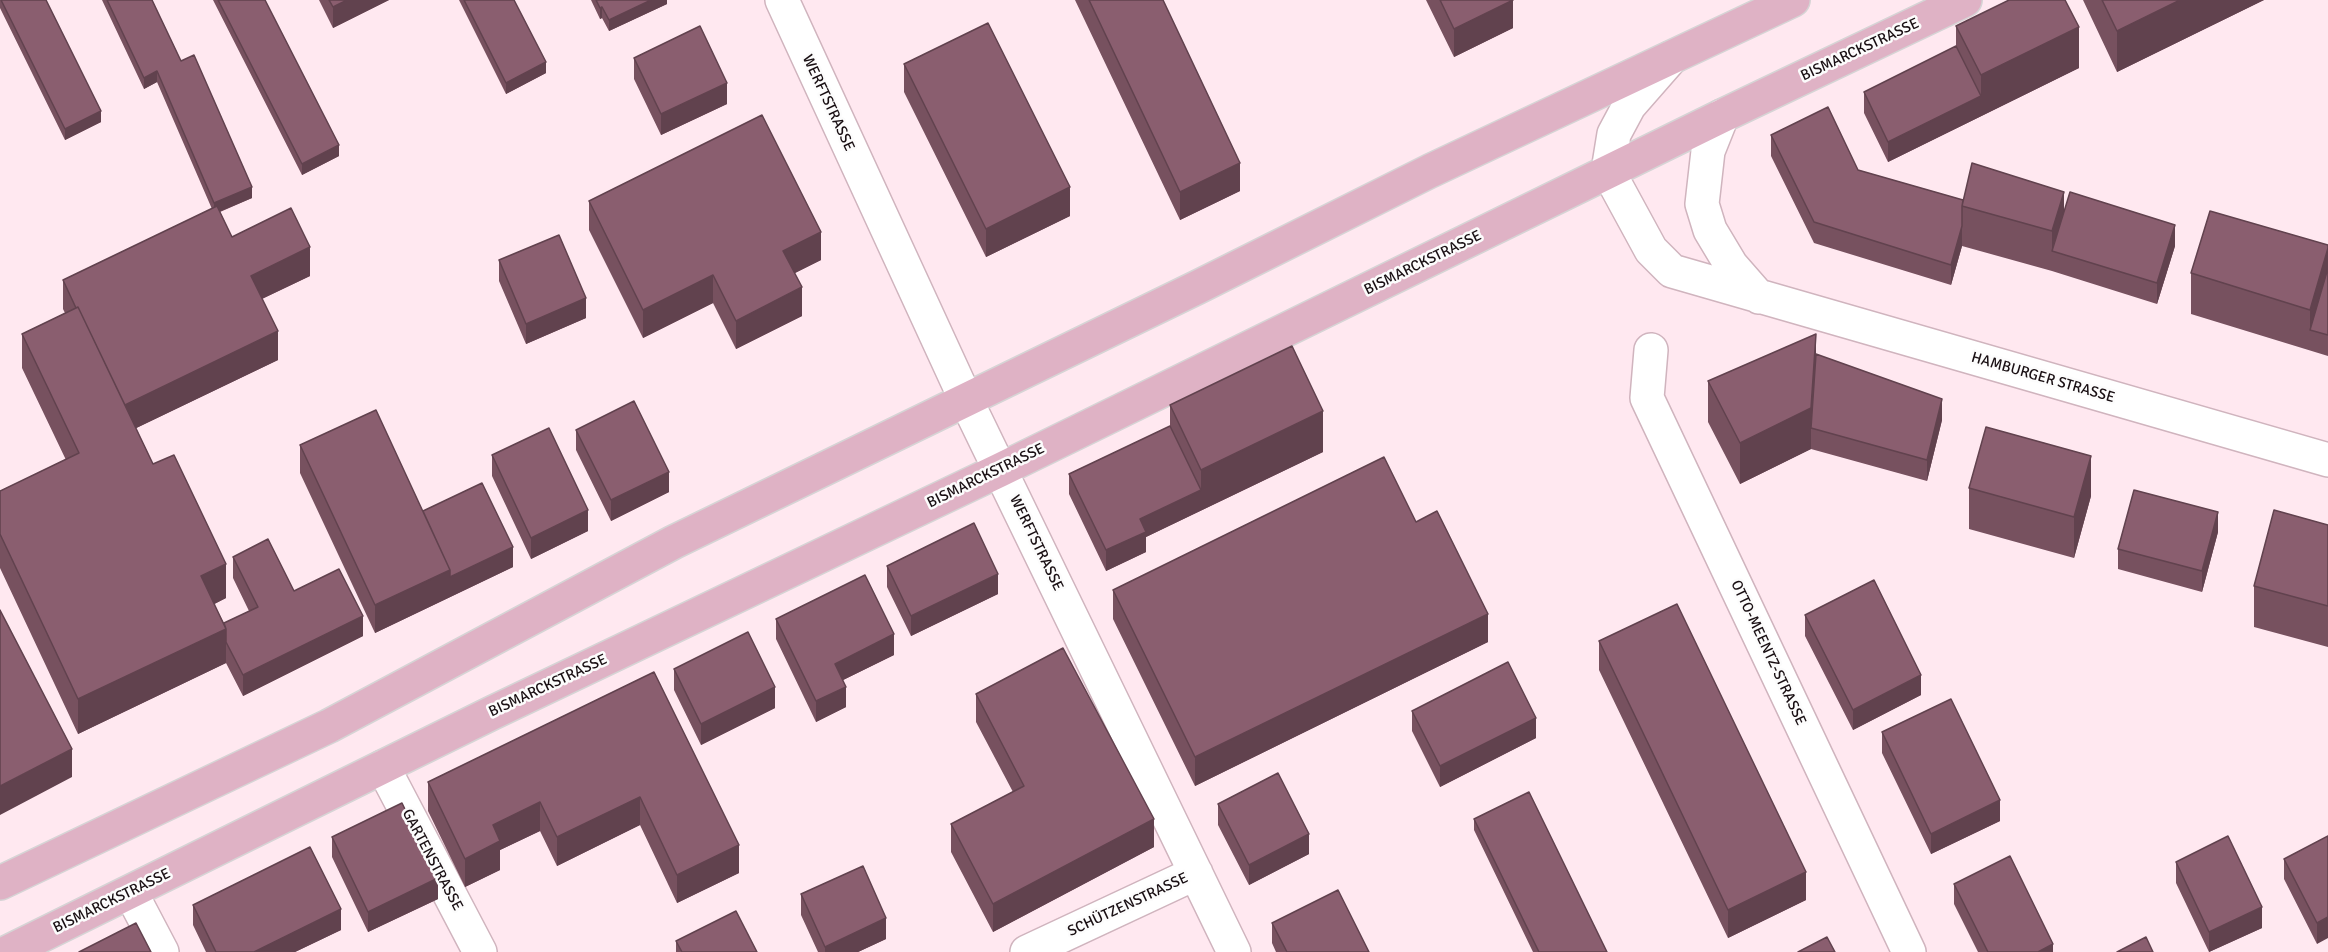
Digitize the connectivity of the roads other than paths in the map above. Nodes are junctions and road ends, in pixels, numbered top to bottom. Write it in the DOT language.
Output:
graph roads {
  1 [pos="782,0"];
  2 [pos="1793,0"];
  3 [pos="1965,0"];
  4 [pos="1671,58"];
  5 [pos="1722,116"];
  6 [pos="1608,171"];
  7 [pos="1759,297"];
  8 [pos="1651,350"];
  9 [pos="966,400"];
  10 [pos="2328,460"];
  11 [pos="1000,470"];
  12 [pos="383,767"];
  13 [pos="1196,873"];
  14 [pos="0,884"];
  15 [pos="131,892"];
  16 [pos="8,952"];
  17 [pos="162,952"];
  18 [pos="480,952"];
  19 [pos="1027,952"];
  20 [pos="1234,952"];
  21 [pos="1909,952"];
  1 -- 9 [label="street, WERFTSTRASSE"];
  2 -- 4 [label="main road"];
  3 -- 5 [label="main road, BISMARCKSTRASSE"];
  4 -- 6 [label="street"];
  4 -- 9 [label="main road"];
  5 -- 6 [label="main road, BISMARCKSTRASSE"];
  5 -- 7 [label="street"];
  6 -- 7 [label="street, HAMBURGER STRASSE"];
  6 -- 11 [label="main road, BISMARCKSTRASSE"];
  7 -- 10 [label="street, HAMBURGER STRASSE"];
  8 -- 21 [label="street, OTTO-MEENTZ-STRASSE"];
  9 -- 11 [label="street, WERFTSTRASSE"];
  9 -- 14 [label="main road"];
  11 -- 12 [label="main road, BISMARCKSTRASSE"];
  11 -- 13 [label="street, WERFTSTRASSE"];
  12 -- 15 [label="main road, BISMARCKSTRASSE"];
  12 -- 18 [label="street, GARTENSTRASSE"];
  13 -- 19 [label="street, SCHÜTZENSTRASSE"];
  13 -- 20 [label="street, WERFTSTRASSE"];
  15 -- 16 [label="main road, BISMARCKSTRASSE"];
  15 -- 17 [label="street"];
}
